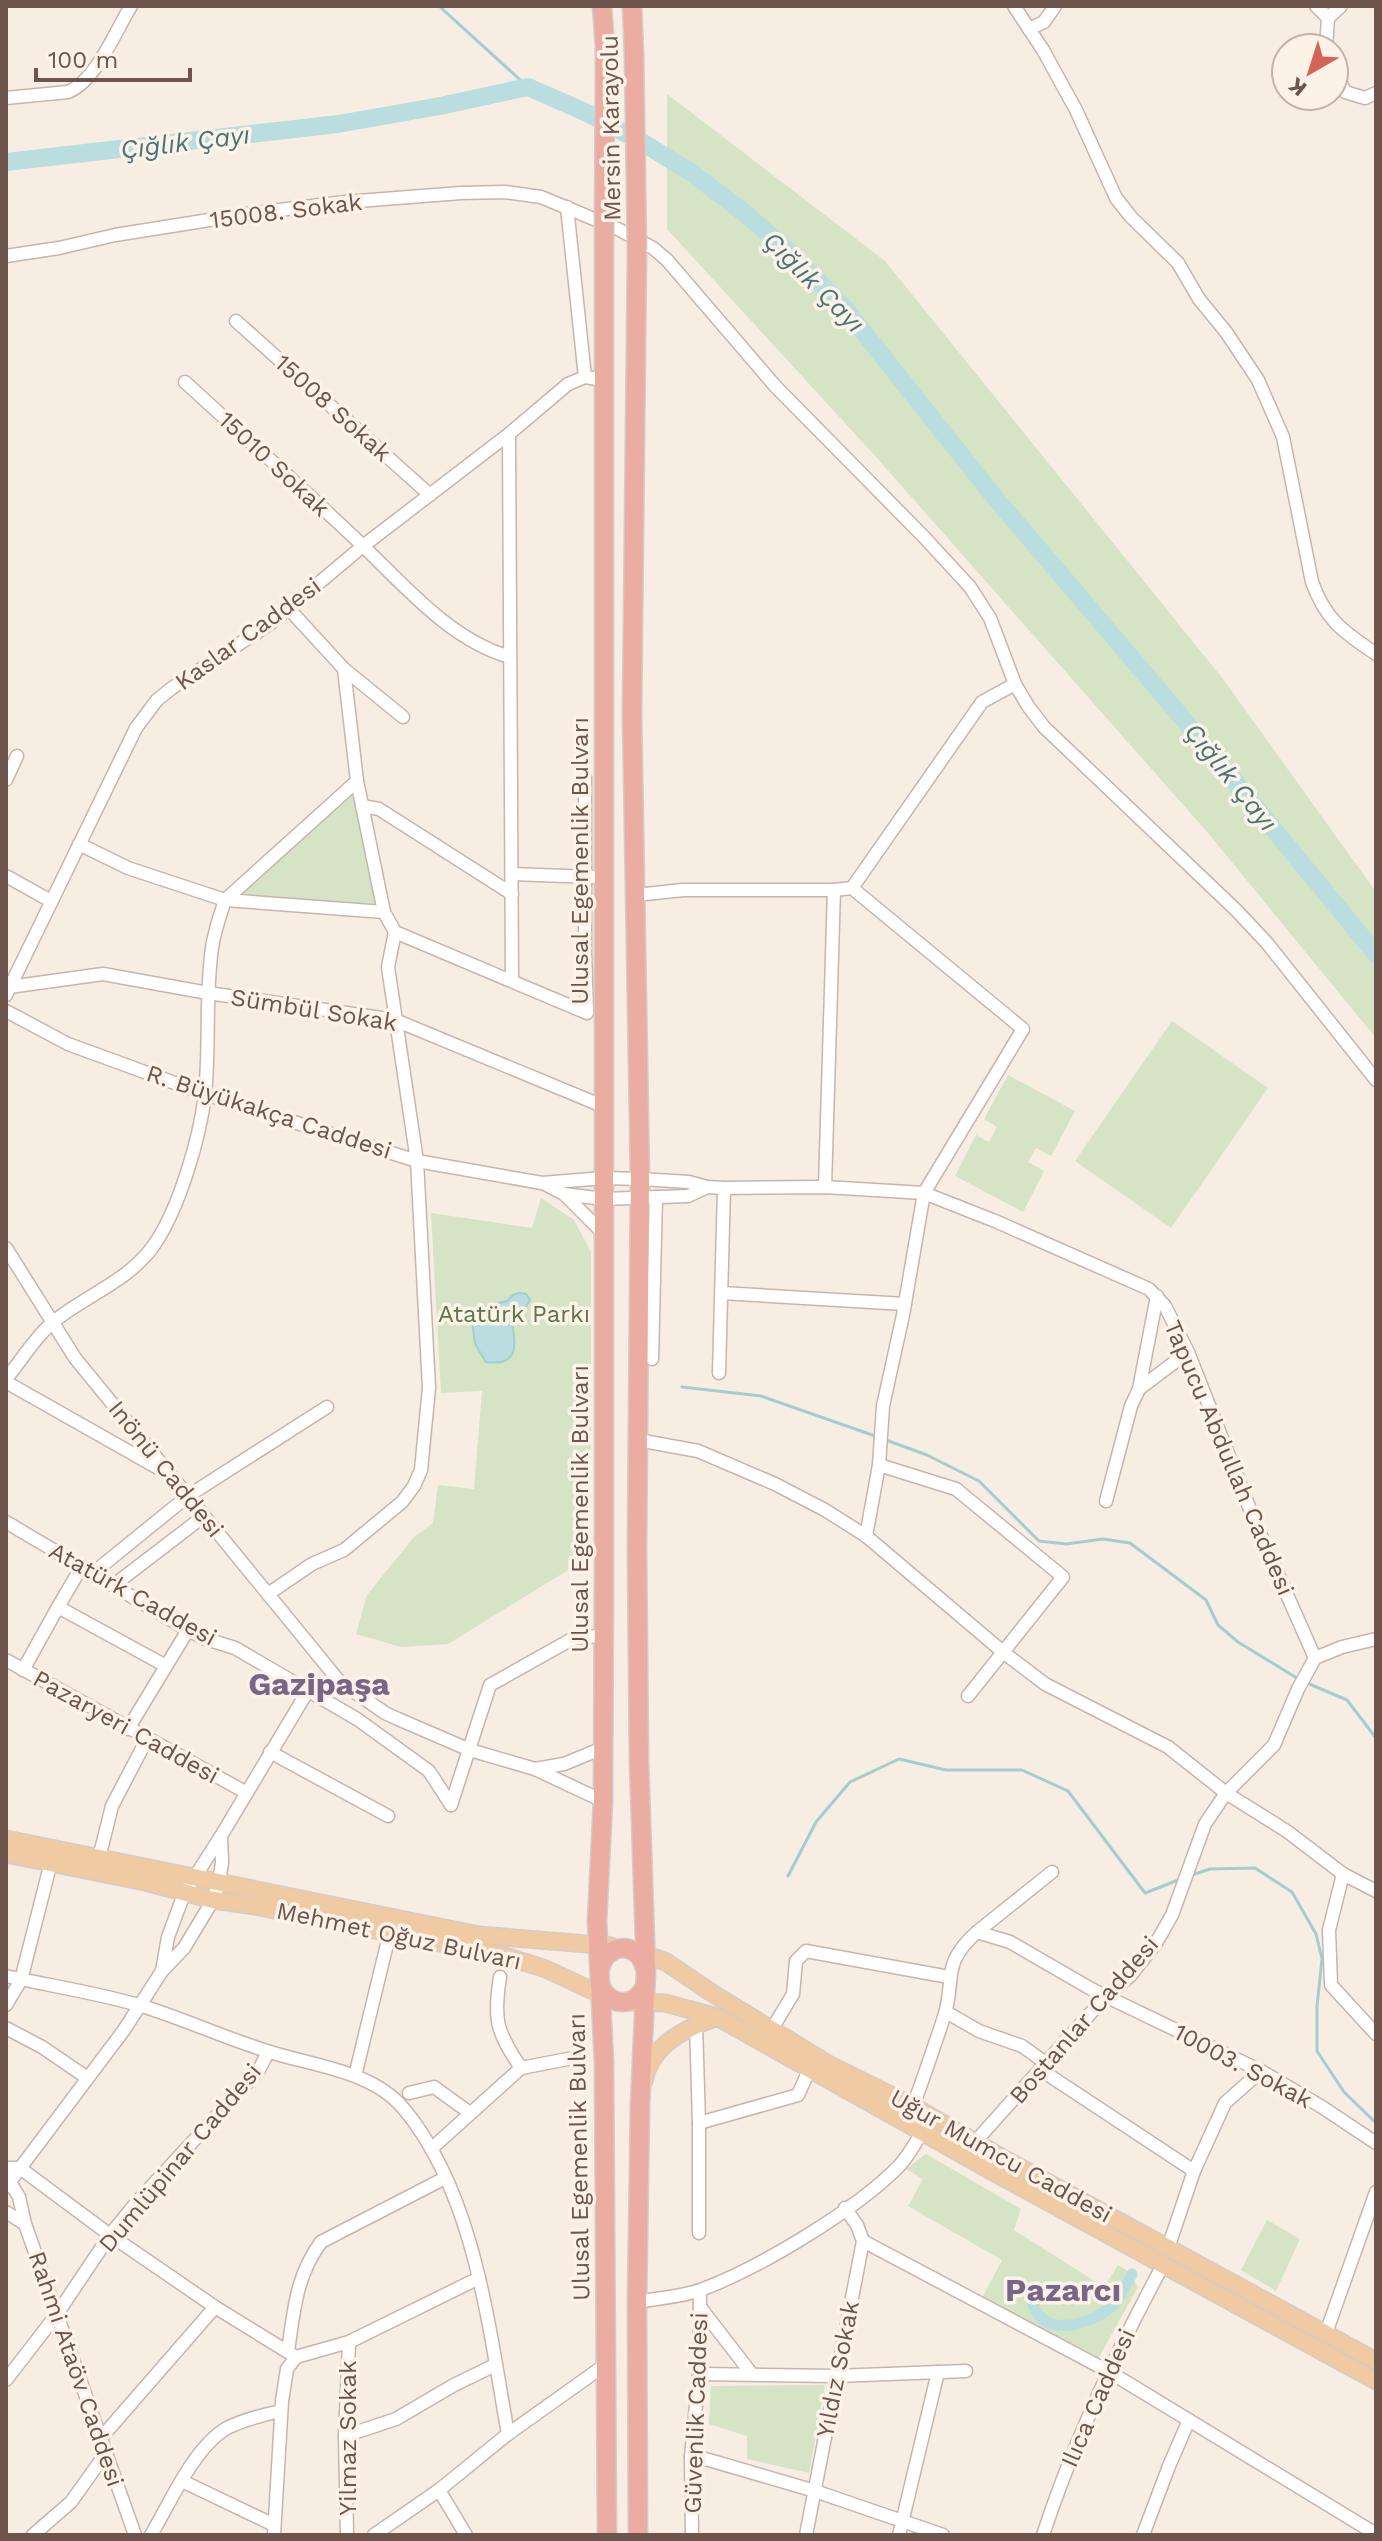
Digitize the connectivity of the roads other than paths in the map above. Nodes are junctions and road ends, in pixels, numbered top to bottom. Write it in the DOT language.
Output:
graph roads {
  1 [pos="131,6"];
  2 [pos="602,6"];
  3 [pos="632,6"];
  4 [pos="1014,6"];
  5 [pos="1055,6"];
  6 [pos="1316,6"];
  7 [pos="1341,6"];
  8 [pos="1328,18"];
  9 [pos="1029,29"];
  10 [pos="1327,32"];
  11 [pos="1376,93"];
  12 [pos="1350,94"];
  13 [pos="6,98"];
  14 [pos="567,207"];
  15 [pos="604,242"];
  16 [pos="6,256"];
  17 [pos="236,321"];
  18 [pos="585,377"];
  19 [pos="604,380"];
  20 [pos="185,382"];
  21 [pos="509,434"];
  22 [pos="430,495"];
  23 [pos="363,546"];
  24 [pos="289,609"];
  25 [pos="1376,654"];
  26 [pos="510,657"];
  27 [pos="344,669"];
  28 [pos="1015,684"];
  29 [pos="403,717"];
  30 [pos="17,756"];
  31 [pos="585,777"];
  32 [pos="6,780"];
  33 [pos="357,781"];
  34 [pos="362,806"];
  35 [pos="79,844"];
  36 [pos="512,874"];
  37 [pos="6,876"];
  38 [pos="594,877"];
  39 [pos="852,888"];
  40 [pos="834,890"];
  41 [pos="512,894"];
  42 [pos="636,895"];
  43 [pos="225,900"];
  44 [pos="51,901"];
  45 [pos="384,912"];
  46 [pos="395,932"];
  47 [pos="512,980"];
  48 [pos="8,991"];
  49 [pos="208,993"];
  50 [pos="6,1011"];
  51 [pos="395,1020"];
  52 [pos="1376,1080"];
  53 [pos="205,1094"];
  54 [pos="605,1107"];
  55 [pos="417,1161"];
  56 [pos="604,1178"];
  57 [pos="542,1183"];
  58 [pos="707,1187"];
  59 [pos="825,1187"];
  60 [pos="724,1188"];
  61 [pos="645,1191"];
  62 [pos="924,1193"];
  63 [pos="564,1194"];
  64 [pos="604,1199"];
  65 [pos="605,1235"];
  66 [pos="6,1248"];
  67 [pos="722,1293"];
  68 [pos="1157,1296"];
  69 [pos="905,1304"];
  70 [pos="52,1323"];
  71 [pos="1188,1352"];
  72 [pos="652,1359"];
  73 [pos="719,1373"];
  74 [pos="6,1380"];
  75 [pos="1139,1389"];
  76 [pos="327,1407"];
  77 [pos="638,1440"];
  78 [pos="879,1465"];
  79 [pos="171,1475"];
  80 [pos="188,1496"];
  81 [pos="1106,1501"];
  82 [pos="204,1516"];
  83 [pos="6,1522"];
  84 [pos="866,1536"];
  85 [pos="87,1570"];
  86 [pos="114,1585"];
  87 [pos="268,1594"];
  88 [pos="58,1607"];
  89 [pos="188,1630"];
  90 [pos="604,1635"];
  91 [pos="1376,1639"];
  92 [pos="1003,1652"];
  93 [pos="1315,1658"];
  94 [pos="6,1660"];
  95 [pos="166,1666"];
  96 [pos="23,1670"];
  97 [pos="339,1681"];
  98 [pos="309,1689"];
  99 [pos="968,1696"];
  100 [pos="128,1729"];
  101 [pos="147,1739"];
  102 [pos="603,1748"];
  103 [pos="470,1750"];
  104 [pos="270,1752"];
  105 [pos="535,1769"];
  106 [pos="247,1793"];
  107 [pos="1226,1793"];
  108 [pos="603,1801"];
  109 [pos="388,1816"];
  110 [pos="221,1836"];
  111 [pos="6,1839"];
  112 [pos="6,1854"];
  113 [pos="51,1862"];
  114 [pos="97,1865"];
  115 [pos="1052,1872"];
  116 [pos="1343,1874"];
  117 [pos="193,1877"];
  118 [pos="219,1883"];
  119 [pos="1376,1891"];
  120 [pos="184,1894"];
  121 [pos="213,1900"];
  122 [pos="390,1932"];
  123 [pos="977,1932"];
  124 [pos="597,1944"];
  125 [pos="162,1971"];
  126 [pos="637,1973"];
  127 [pos="6,1976"];
  128 [pos="500,1977"];
  129 [pos="949,1977"];
  130 [pos="21,1980"];
  131 [pos="602,1986"];
  132 [pos="1106,1996"];
  133 [pos="6,2005"];
  134 [pos="141,2005"];
  135 [pos="946,2012"];
  136 [pos="717,2017"];
  137 [pos="696,2024"];
  138 [pos="6,2028"];
  139 [pos="772,2029"];
  140 [pos="1376,2034"];
  141 [pos="268,2052"];
  142 [pos="573,2058"];
  143 [pos="1044,2067"];
  144 [pos="521,2068"];
  145 [pos="810,2068"];
  146 [pos="1261,2071"];
  147 [pos="355,2076"];
  148 [pos="86,2077"];
  149 [pos="409,2093"];
  150 [pos="640,2106"];
  151 [pos="913,2106"];
  152 [pos="470,2113"];
  153 [pos="699,2123"];
  154 [pos="927,2124"];
  155 [pos="975,2142"];
  156 [pos="1376,2143"];
  157 [pos="431,2149"];
  158 [pos="6,2168"];
  159 [pos="20,2168"];
  160 [pos="1194,2171"];
  161 [pos="445,2178"];
  162 [pos="8,2184"];
  163 [pos="1376,2192"];
  164 [pos="845,2208"];
  165 [pos="6,2212"];
  166 [pos="25,2224"];
  167 [pos="699,2233"];
  168 [pos="110,2235"];
  169 [pos="863,2241"];
  170 [pos="1165,2256"];
  171 [pos="479,2278"];
  172 [pos="700,2291"];
  173 [pos="637,2302"];
  174 [pos="215,2307"];
  175 [pos="700,2307"];
  176 [pos="57,2314"];
  177 [pos="1326,2333"];
  178 [pos="349,2342"];
  179 [pos="292,2354"];
  180 [pos="1376,2361"];
  181 [pos="495,2365"];
  182 [pos="605,2365"];
  183 [pos="966,2371"];
  184 [pos="1108,2371"];
  185 [pos="938,2372"];
  186 [pos="751,2373"];
  187 [pos="699,2374"];
  188 [pos="836,2376"];
  189 [pos="6,2380"];
  190 [pos="1376,2381"];
  191 [pos="281,2411"];
  192 [pos="1189,2420"];
  193 [pos="508,2434"];
  194 [pos="345,2436"];
  195 [pos="101,2438"];
  196 [pos="106,2453"];
  197 [pos="691,2457"];
  198 [pos="182,2481"];
  199 [pos="439,2490"];
  200 [pos="815,2491"];
  201 [pos="900,2528"];
  202 [pos="1372,2528"];
  203 [pos="274,2530"];
  204 [pos="33,2535"];
  205 [pos="135,2535"];
  206 [pos="151,2535"];
  207 [pos="347,2535"];
  208 [pos="374,2535"];
  209 [pos="466,2535"];
  210 [pos="607,2535"];
  211 [pos="638,2535"];
  212 [pos="692,2535"];
  213 [pos="806,2535"];
  214 [pos="943,2535"];
  215 [pos="1043,2535"];
  216 [pos="1143,2535"];
  1 -- 13 [label="street"];
  2 -- 15 [label="highway, Mersin Karayolu, bridge"];
  3 -- 42 [label="highway, Mersin Karayolu, bridge"];
  4 -- 9 [label="street"];
  5 -- 9 [label="street"];
  6 -- 8 [label="street"];
  7 -- 8 [label="street"];
  8 -- 10 [label="street"];
  9 -- 25 [label="street"];
  11 -- 12 [label="street"];
  14 -- 16 [label="street, 15008. Sokak"];
  14 -- 18 [label="street"];
  14 -- 28 [label="street, 15008. Sokak"];
  15 -- 19 [label="highway, Ulusal Egemenlik Bulvarı"];
  17 -- 22 [label="street, 15008 Sokak"];
  18 -- 19 [label="street"];
  18 -- 21 [label="street, Kaslar Caddesi"];
  19 -- 38 [label="highway, Ulusal Egemenlik Bulvarı"];
  20 -- 23 [label="street, 15010 Sokak"];
  21 -- 22 [label="street, Kaslar Caddesi"];
  21 -- 26 [label="street"];
  22 -- 23 [label="street, Kaslar Caddesi"];
  23 -- 24 [label="street, Kaslar Caddesi"];
  23 -- 26 [label="street, 15010 Sokak"];
  24 -- 27 [label="street"];
  24 -- 35 [label="street, Kaslar Caddesi"];
  26 -- 36 [label="street"];
  27 -- 29 [label="street"];
  27 -- 33 [label="street"];
  28 -- 39 [label="street"];
  28 -- 52 [label="street, 15008. Sokak"];
  30 -- 32 [label="street"];
  31 -- 38 [label="street"];
  33 -- 34 [label="street"];
  33 -- 43 [label="street"];
  34 -- 41 [label="street"];
  34 -- 45 [label="street"];
  35 -- 43 [label="street"];
  35 -- 44 [label="street, Kaslar Caddesi"];
  36 -- 38 [label="street"];
  36 -- 41 [label="street"];
  37 -- 44 [label="street"];
  38 -- 47 [label="street"];
  38 -- 54 [label="highway, Ulusal Egemenlik Bulvarı"];
  39 -- 40 [label="street"];
  39 -- 62 [label="street"];
  40 -- 42 [label="street"];
  40 -- 59 [label="street"];
  41 -- 47 [label="street"];
  42 -- 61 [label="highway"];
  43 -- 45 [label="street"];
  43 -- 49 [label="street"];
  44 -- 48 [label="street, Kaslar Caddesi"];
  45 -- 46 [label="street"];
  46 -- 47 [label="street"];
  46 -- 51 [label="street"];
  48 -- 49 [label="street, Sümbül Sokak"];
  49 -- 51 [label="street, Sümbül Sokak"];
  49 -- 53 [label="street"];
  50 -- 53 [label="street, R. Büyükakça Caddesi"];
  51 -- 54 [label="street, Sümbül Sokak"];
  51 -- 55 [label="street"];
  53 -- 55 [label="street, R. Büyükakça Caddesi"];
  53 -- 70 [label="street"];
  54 -- 56 [label="highway, Ulusal Egemenlik Bulvarı"];
  55 -- 57 [label="street, R. Büyükakça Caddesi"];
  55 -- 87 [label="street"];
  56 -- 57 [label="street, R. Büyükakça Caddesi"];
  56 -- 61 [label="street, R. Büyükakça Caddesi"];
  56 -- 64 [label="highway, Ulusal Egemenlik Bulvarı"];
  57 -- 63 [label="street, R. Büyükakça Caddesi"];
  58 -- 60 [label="street, Tapucu Abdullah Caddesi"];
  58 -- 61 [label="street, Tapucu Abdullah Caddesi"];
  58 -- 61 [label="street, Tapucu Abdullah Caddesi"];
  59 -- 60 [label="street, Tapucu Abdullah Caddesi"];
  59 -- 62 [label="street, Tapucu Abdullah Caddesi"];
  60 -- 67 [label="street"];
  61 -- 64 [label="street, R. Büyükakça Caddesi"];
  61 -- 72 [label="street"];
  61 -- 77 [label="highway"];
  62 -- 68 [label="street, Tapucu Abdullah Caddesi"];
  62 -- 69 [label="street"];
  63 -- 64 [label="street, R. Büyükakça Caddesi"];
  63 -- 65 [label="street"];
  64 -- 65 [label="highway, Ulusal Egemenlik Bulvarı"];
  65 -- 90 [label="highway, Ulusal Egemenlik Bulvarı"];
  66 -- 70 [label="street, Inönü Caddesi"];
  67 -- 69 [label="street"];
  67 -- 73 [label="street"];
  68 -- 71 [label="street, Tapucu Abdullah Caddesi"];
  68 -- 75 [label="street"];
  69 -- 78 [label="street"];
  70 -- 74 [label="street"];
  70 -- 79 [label="street, Inönü Caddesi"];
  71 -- 75 [label="street"];
  71 -- 93 [label="street, Tapucu Abdullah Caddesi"];
  74 -- 79 [label="street"];
  75 -- 81 [label="street"];
  76 -- 80 [label="street"];
  77 -- 84 [label="street"];
  77 -- 126 [label="highway"];
  78 -- 84 [label="street"];
  78 -- 92 [label="street"];
  79 -- 80 [label="street, Inönü Caddesi"];
  80 -- 82 [label="street, Inönü Caddesi"];
  80 -- 85 [label="street"];
  82 -- 86 [label="street"];
  82 -- 87 [label="street, Inönü Caddesi"];
  83 -- 85 [label="street, Atatürk Caddesi"];
  84 -- 92 [label="street"];
  85 -- 86 [label="street, Atatürk Caddesi"];
  85 -- 88 [label="street"];
  86 -- 89 [label="street, Atatürk Caddesi"];
  87 -- 97 [label="street, Inönü Caddesi"];
  88 -- 95 [label="street"];
  88 -- 96 [label="street"];
  89 -- 95 [label="street"];
  89 -- 98 [label="street, Atatürk Caddesi"];
  90 -- 102 [label="highway, Ulusal Egemenlik Bulvarı"];
  90 -- 103 [label="street"];
  91 -- 93 [label="street"];
  92 -- 99 [label="street"];
  92 -- 107 [label="street"];
  93 -- 107 [label="street, Bostanlar Caddesi"];
  94 -- 96 [label="street, Pazaryeri Caddesi"];
  95 -- 100 [label="street"];
  96 -- 100 [label="street, Pazaryeri Caddesi"];
  97 -- 98 [label="street"];
  97 -- 103 [label="street, Inönü Caddesi"];
  98 -- 103 [label="street, Atatürk Caddesi"];
  98 -- 104 [label="street"];
  100 -- 101 [label="street, Pazaryeri Caddesi"];
  101 -- 106 [label="street, Pazaryeri Caddesi"];
  101 -- 114 [label="street"];
  102 -- 105 [label="street"];
  102 -- 108 [label="highway, Ulusal Egemenlik Bulvarı"];
  103 -- 105 [label="street, Inönü Caddesi"];
  104 -- 106 [label="street"];
  104 -- 109 [label="street"];
  105 -- 108 [label="street, Inönü Caddesi"];
  106 -- 110 [label="street"];
  107 -- 116 [label="street"];
  107 -- 132 [label="street, Bostanlar Caddesi"];
  108 -- 124 [label="highway, Ulusal Egemenlik Bulvarı"];
  110 -- 117 [label="street"];
  110 -- 118 [label="street"];
  111 -- 114 [label="main road"];
  112 -- 113 [label="main road"];
  113 -- 114 [label="main road"];
  113 -- 130 [label="street"];
  114 -- 117 [label="main road, Mehmet Oğuz Bulvarı"];
  114 -- 120 [label="main road, Mehmet Oğuz Bulvarı"];
  115 -- 123 [label="street"];
  116 -- 119 [label="street"];
  116 -- 140 [label="street"];
  117 -- 118 [label="main road, Mehmet Oğuz Bulvarı"];
  117 -- 120 [label="street"];
  118 -- 121 [label="street"];
  118 -- 124 [label="main road, Mehmet Oğuz Bulvarı"];
  120 -- 121 [label="main road, Mehmet Oğuz Bulvarı"];
  120 -- 125 [label="street"];
  121 -- 122 [label="main road, Mehmet Oğuz Bulvarı"];
  121 -- 125 [label="street"];
  122 -- 131 [label="main road, Mehmet Oğuz Bulvarı"];
  122 -- 147 [label="street"];
  123 -- 129 [label="street"];
  123 -- 132 [label="street, 10003. Sokak"];
  124 -- 126 [label="main road, Mehmet Oğuz Bulvarı"];
  124 -- 131 [label="highway, Ulusal Egemenlik Bulvarı"];
  125 -- 134 [label="street"];
  126 -- 131 [label="highway"];
  126 -- 131 [label="highway"];
  126 -- 136 [label="main road, Uğur Mumcu Caddesi"];
  126 -- 139 [label="main road, Uğur Mumcu Caddesi"];
  126 -- 150 [label="highway"];
  127 -- 130 [label="street"];
  128 -- 144 [label="street"];
  129 -- 135 [label="street"];
  129 -- 139 [label="street"];
  130 -- 133 [label="street"];
  130 -- 134 [label="street"];
  131 -- 182 [label="highway, Ulusal Egemenlik Bulvarı"];
  132 -- 143 [label="street, Bostanlar Caddesi"];
  132 -- 146 [label="street, 10003. Sokak"];
  134 -- 141 [label="street"];
  134 -- 148 [label="street"];
  135 -- 143 [label="street"];
  135 -- 151 [label="street"];
  136 -- 137 [label="main road"];
  136 -- 145 [label="main road, Uğur Mumcu Caddesi"];
  137 -- 150 [label="main road"];
  137 -- 153 [label="street"];
  138 -- 148 [label="street"];
  139 -- 151 [label="main road, Uğur Mumcu Caddesi"];
  141 -- 147 [label="street"];
  141 -- 168 [label="street, Dumlüpinar Caddesi"];
  142 -- 144 [label="street"];
  143 -- 155 [label="street, Bostanlar Caddesi"];
  143 -- 160 [label="street"];
  144 -- 152 [label="street"];
  145 -- 153 [label="street"];
  145 -- 154 [label="main road, Uğur Mumcu Caddesi"];
  146 -- 156 [label="street, 10003. Sokak"];
  146 -- 160 [label="street, Ilıca Caddesi"];
  147 -- 157 [label="street"];
  148 -- 159 [label="street"];
  149 -- 152 [label="street"];
  150 -- 173 [label="highway"];
  151 -- 154 [label="main road, Uğur Mumcu Caddesi"];
  152 -- 157 [label="street"];
  153 -- 167 [label="street"];
  154 -- 155 [label="main road, Uğur Mumcu Caddesi"];
  154 -- 164 [label="street"];
  154 -- 170 [label="main road, Uğur Mumcu Caddesi"];
  155 -- 170 [label="main road, Uğur Mumcu Caddesi"];
  157 -- 161 [label="street"];
  158 -- 159 [label="street"];
  159 -- 162 [label="street"];
  159 -- 168 [label="street"];
  160 -- 170 [label="street, Ilıca Caddesi"];
  161 -- 171 [label="street"];
  161 -- 179 [label="street"];
  162 -- 166 [label="street"];
  163 -- 177 [label="street"];
  164 -- 169 [label="street"];
  164 -- 172 [label="street"];
  165 -- 166 [label="street, Rahmi Ataöv Caddesi"];
  166 -- 176 [label="street, Rahmi Ataöv Caddesi"];
  168 -- 174 [label="street"];
  168 -- 176 [label="street, Dumlüpinar Caddesi"];
  169 -- 184 [label="street"];
  169 -- 188 [label="street, Yıldız Sokak"];
  170 -- 177 [label="main road, Uğur Mumcu Caddesi"];
  170 -- 184 [label="street, Ilıca Caddesi"];
  170 -- 190 [label="main road, Uğur Mumcu Caddesi"];
  171 -- 178 [label="street"];
  171 -- 181 [label="street"];
  172 -- 173 [label="street"];
  172 -- 175 [label="street, Güvenlik Caddesi"];
  173 -- 211 [label="highway"];
  174 -- 179 [label="street"];
  174 -- 195 [label="street"];
  175 -- 186 [label="street"];
  175 -- 187 [label="street, Güvenlik Caddesi"];
  176 -- 189 [label="street, Dumlüpinar Caddesi"];
  176 -- 195 [label="street, Rahmi Ataöv Caddesi"];
  177 -- 180 [label="main road, Uğur Mumcu Caddesi"];
  178 -- 179 [label="street"];
  178 -- 194 [label="street, Yilmaz Sokak"];
  179 -- 191 [label="street"];
  181 -- 193 [label="street"];
  181 -- 194 [label="street"];
  182 -- 193 [label="street"];
  182 -- 210 [label="highway, Ulusal Egemenlik Bulvarı"];
  183 -- 185 [label="street"];
  184 -- 192 [label="street"];
  184 -- 215 [label="street, Ilıca Caddesi"];
  185 -- 188 [label="street"];
  185 -- 201 [label="street"];
  186 -- 187 [label="street"];
  186 -- 188 [label="street"];
  187 -- 197 [label="street, Güvenlik Caddesi"];
  188 -- 200 [label="street, Yıldız Sokak"];
  191 -- 198 [label="street"];
  191 -- 203 [label="street"];
  192 -- 202 [label="street"];
  192 -- 216 [label="street"];
  193 -- 199 [label="street"];
  194 -- 207 [label="street, Yilmaz Sokak"];
  195 -- 196 [label="street, Rahmi Ataöv Caddesi"];
  196 -- 204 [label="street"];
  196 -- 205 [label="street, Rahmi Ataöv Caddesi"];
  197 -- 200 [label="street"];
  197 -- 212 [label="street, Güvenlik Caddesi"];
  198 -- 203 [label="street"];
  198 -- 206 [label="street"];
  199 -- 208 [label="street"];
  199 -- 209 [label="street"];
  200 -- 201 [label="street"];
  200 -- 213 [label="street, Yıldız Sokak"];
  201 -- 214 [label="street"];
}
